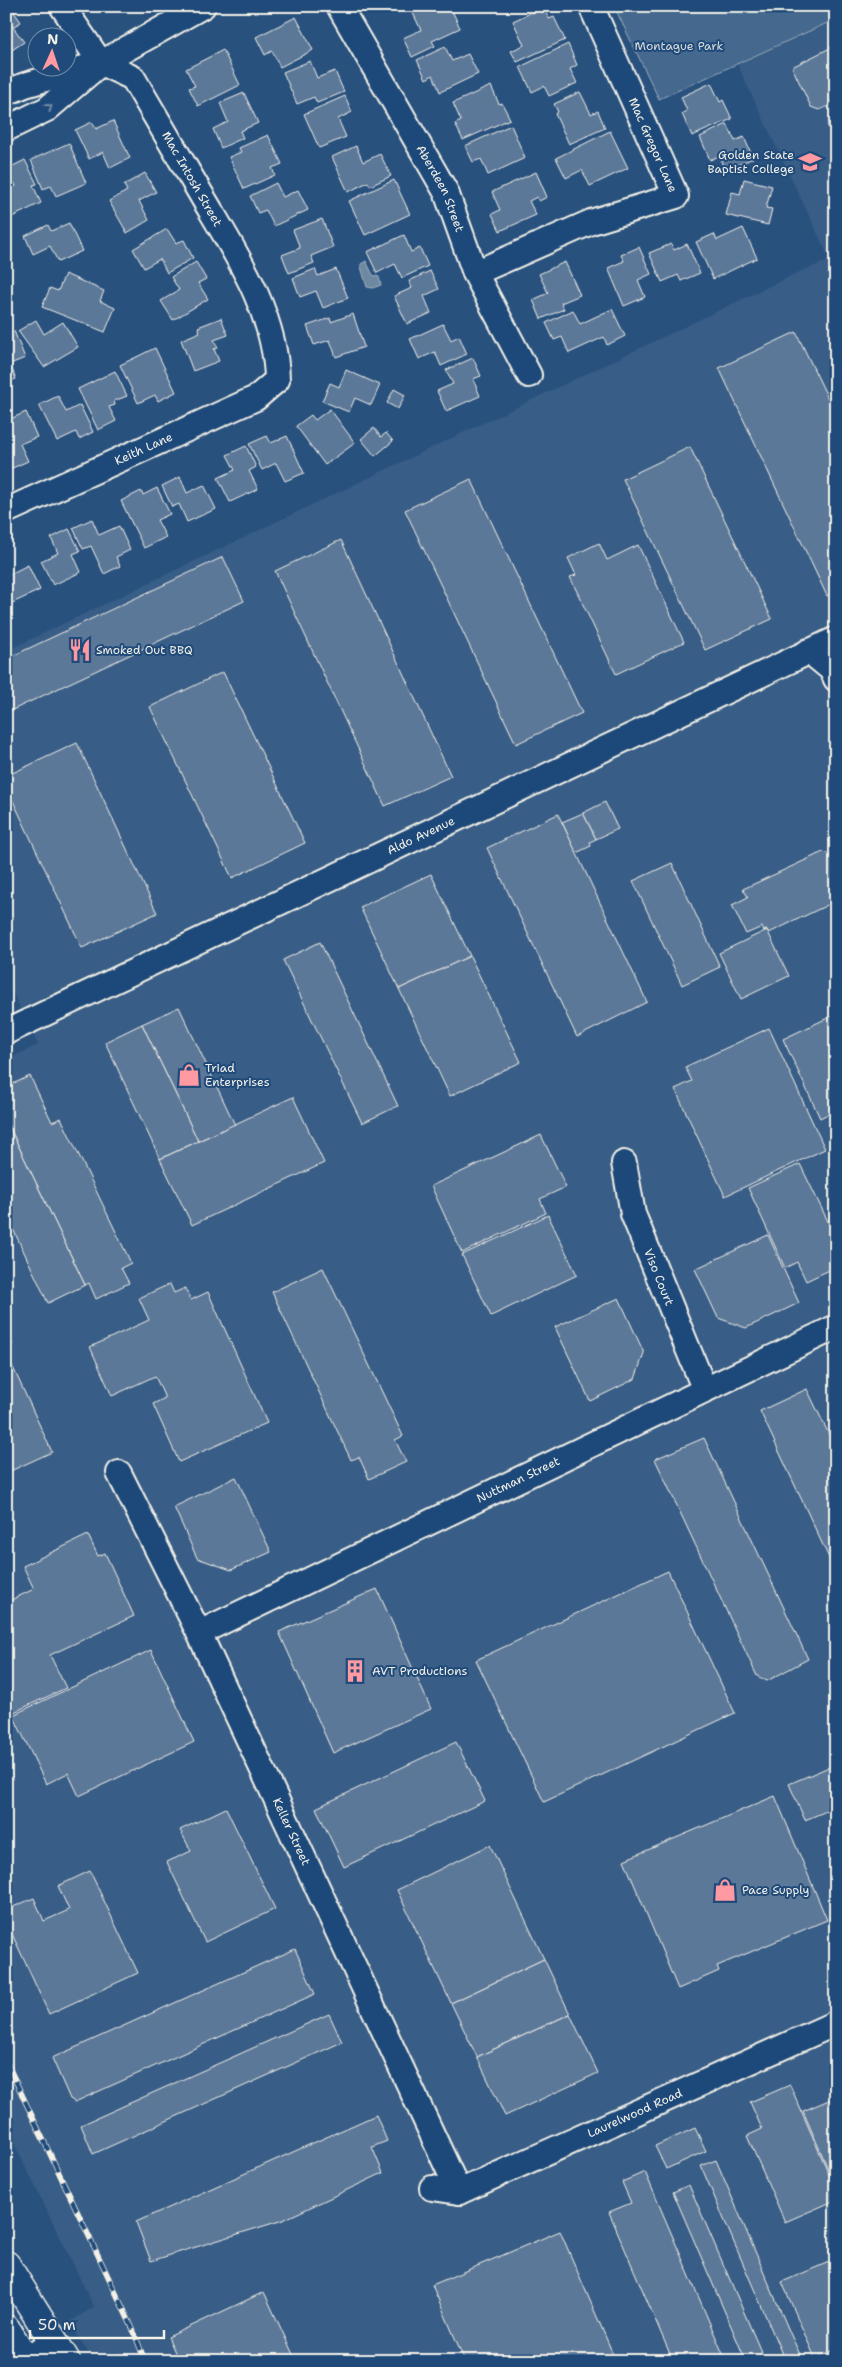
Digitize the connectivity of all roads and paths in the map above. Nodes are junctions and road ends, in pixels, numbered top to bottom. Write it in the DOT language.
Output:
graph roads {
  1 [pos="62,6"];
  2 [pos="204,6"];
  3 [pos="339,6"];
  4 [pos="591,6"];
  5 [pos="101,63"];
  6 [pos="6,93"];
  7 [pos="6,129"];
  8 [pos="475,273"];
  9 [pos="529,376"];
  10 [pos="277,380"];
  11 [pos="6,511"];
  12 [pos="836,639"];
  13 [pos="810,652"];
  14 [pos="836,679"];
  15 [pos="6,1032"];
  16 [pos="624,1163"];
  17 [pos="836,1327"];
  18 [pos="704,1388"];
  19 [pos="119,1473"];
  20 [pos="198,1633"];
  21 [pos="836,2023"];
  22 [pos="432,2188"];
  23 [pos="459,2192"];
  24 [pos="6,2265"];
  25 [pos="6,2329"];
  26 [pos="60,2351"];
  27 [pos="25,2360"];
  1 -- 5 [label="street"];
  2 -- 5 [label="street"];
  3 -- 8 [label="street, Aberdeen Street"];
  4 -- 8 [label="street, Mac Gregor Lane"];
  5 -- 6 [label="street"];
  7 -- 5 [label="street, one-way"];
  5 -- 10 [label="street, Mac Intosh Street"];
  8 -- 9 [label="street, Aberdeen Street"];
  10 -- 11 [label="street, Keith Lane"];
  12 -- 13 [label="street, Aldo Avenue"];
  13 -- 14 [label="street"];
  13 -- 15 [label="street, Aldo Avenue"];
  16 -- 18 [label="street, Viso Court"];
  17 -- 18 [label="street, Nuttman Street"];
  18 -- 20 [label="street, Nuttman Street"];
  19 -- 20 [label="street, Keller Street"];
  20 -- 23 [label="street, Keller Street"];
  21 -- 23 [label="street, Laurelwood Road"];
  22 -- 23 [label="street"];
  24 -- 26 [label="main road"];
  25 -- 27 [label="main road"];
  26 -- 27 [label="street"];
}
